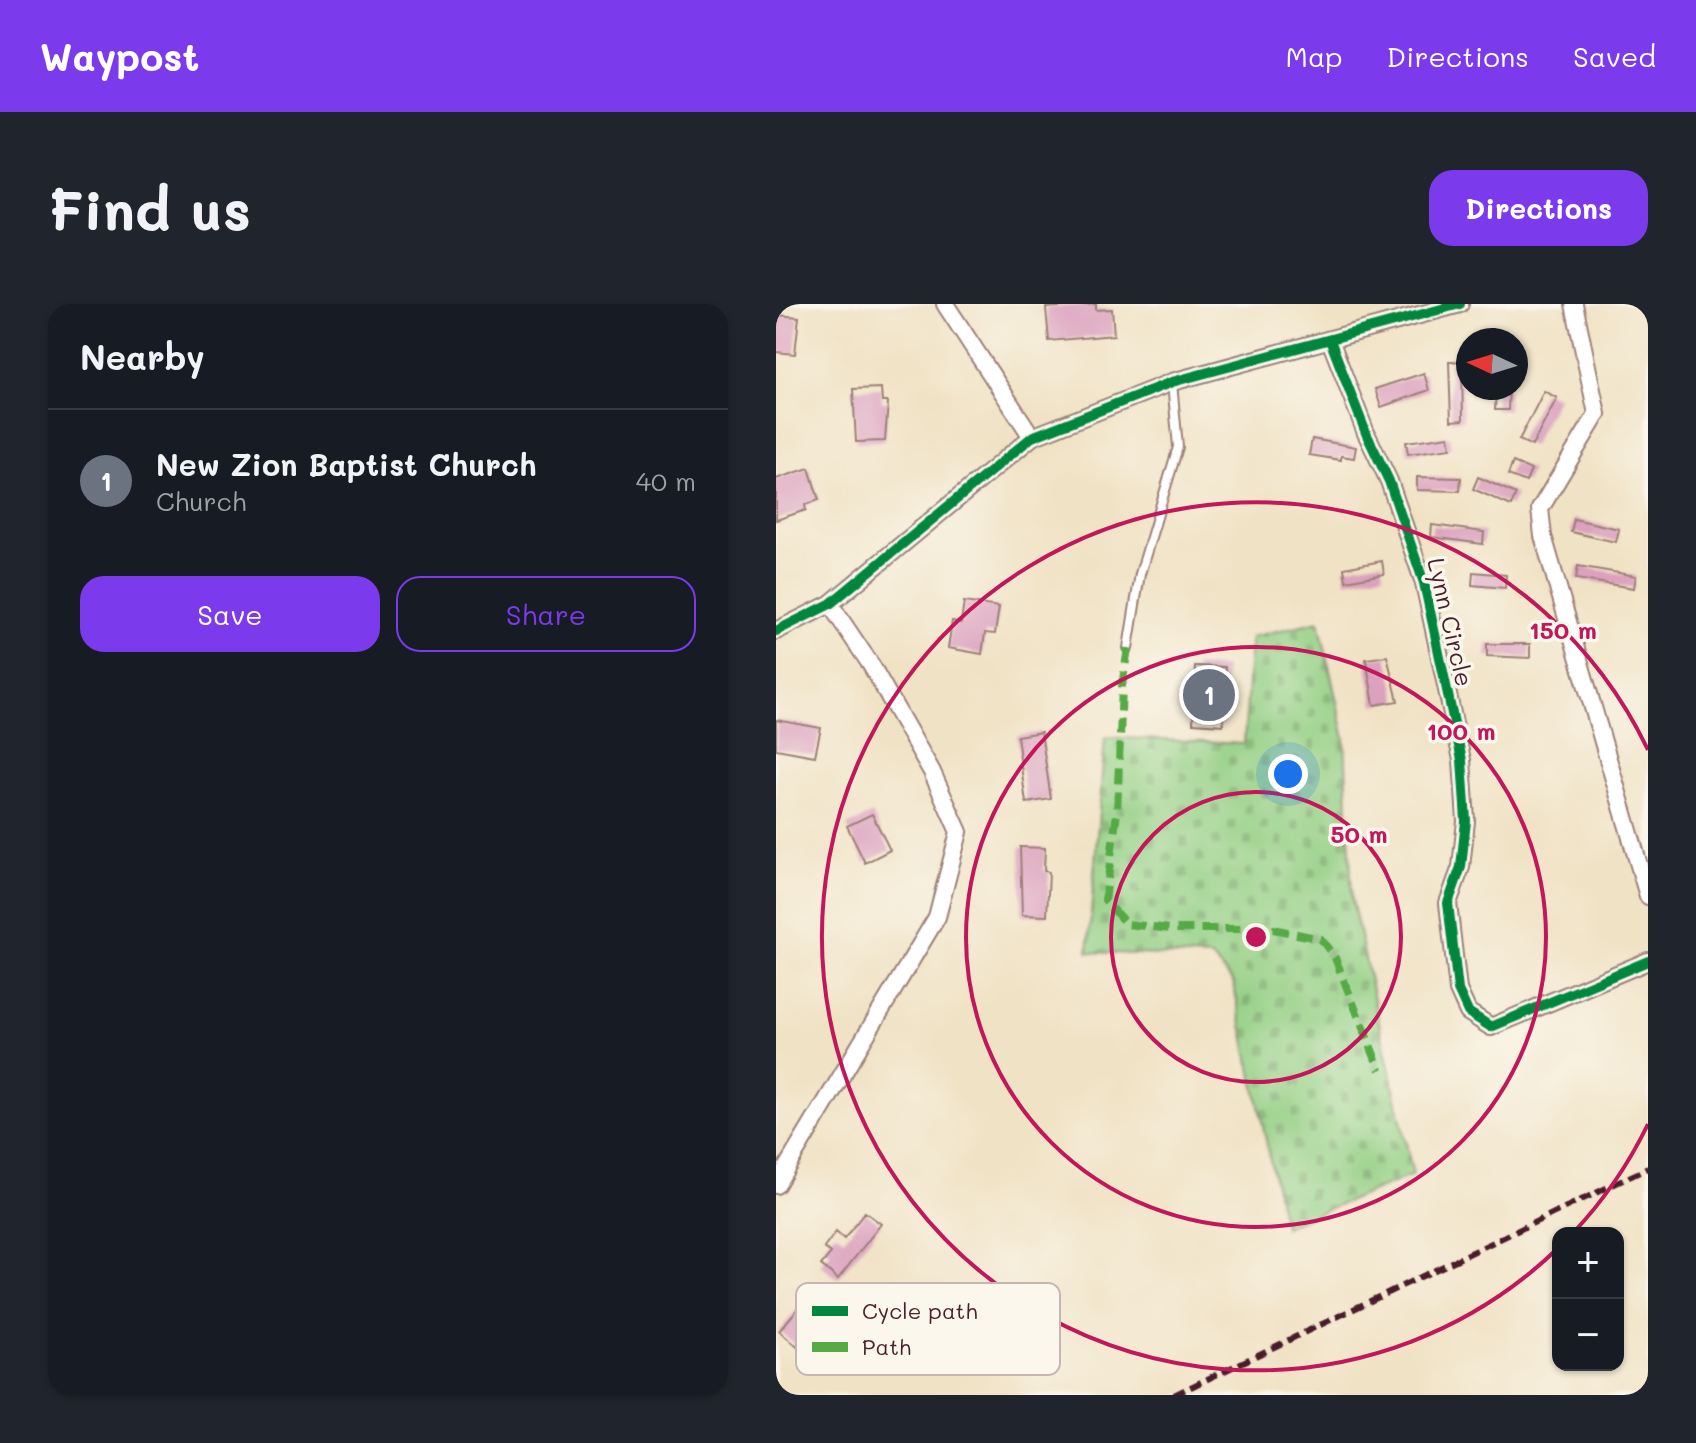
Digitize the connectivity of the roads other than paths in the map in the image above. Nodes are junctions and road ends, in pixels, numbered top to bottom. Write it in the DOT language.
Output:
graph roads {
  1 [pos="945,304"];
  2 [pos="1460,304"];
  3 [pos="1574,304"];
  4 [pos="1330,340"];
  5 [pos="1172,382"];
  6 [pos="1032,437"];
  7 [pos="830,604"];
  8 [pos="776,631"];
  9 [pos="1128,648"];
  10 [pos="1648,896"];
  11 [pos="1648,961"];
  12 [pos="776,1185"];
  1 -- 6 [label="street"];
  2 -- 4 [label="street"];
  3 -- 10 [label="street"];
  4 -- 5 [label="street"];
  4 -- 11 [label="street, Lynn Circle"];
  5 -- 6 [label="street"];
  5 -- 9 [label="lane"];
  6 -- 7 [label="street"];
  7 -- 8 [label="street"];
  7 -- 12 [label="street"];
}
